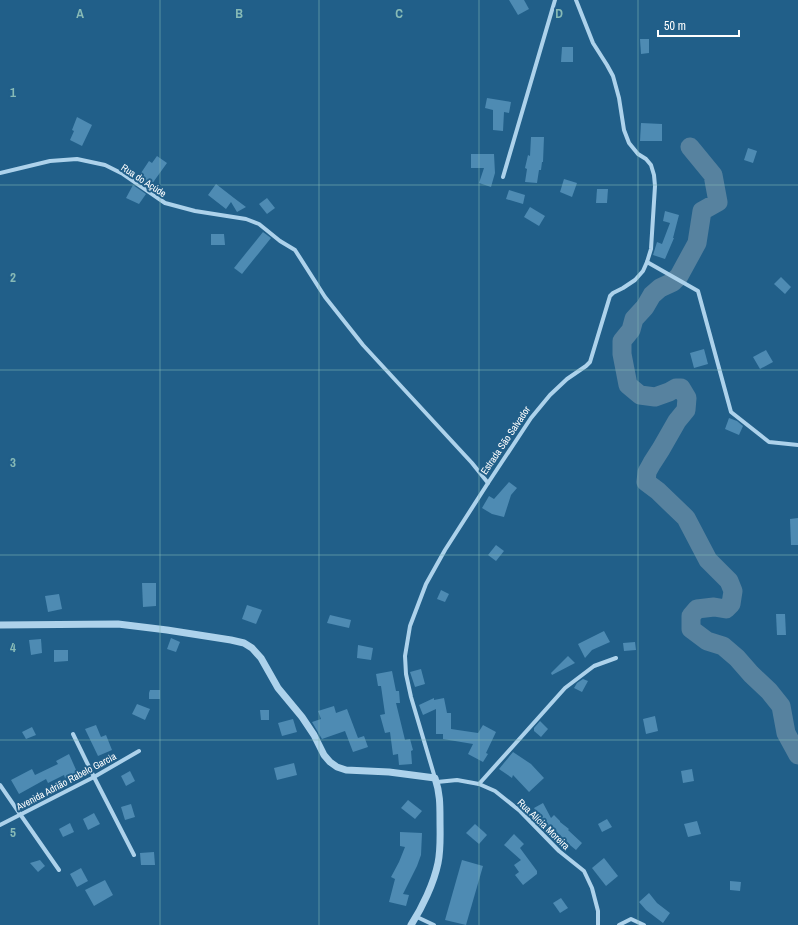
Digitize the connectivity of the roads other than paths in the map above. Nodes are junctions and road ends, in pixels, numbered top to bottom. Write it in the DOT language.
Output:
graph roads {
  1 [pos="555,0"];
  2 [pos="576,0"];
  3 [pos="0,173"];
  4 [pos="503,177"];
  5 [pos="647,262"];
  6 [pos="798,445"];
  7 [pos="488,483"];
  8 [pos="0,625"];
  9 [pos="616,658"];
  10 [pos="73,734"];
  11 [pos="139,751"];
  12 [pos="94,777"];
  13 [pos="436,780"];
  14 [pos="479,784"];
  15 [pos="0,785"];
  16 [pos="20,814"];
  17 [pos="0,825"];
  18 [pos="134,855"];
  19 [pos="59,870"];
  20 [pos="417,917"];
  21 [pos="411,925"];
  22 [pos="434,925"];
  23 [pos="598,925"];
  24 [pos="619,925"];
  25 [pos="644,925"];
  1 -- 4 [label="street"];
  2 -- 5 [label="street, Estrada São Salvador"];
  3 -- 7 [label="street, Rua do Açúde"];
  5 -- 6 [label="street"];
  5 -- 7 [label="street, Estrada São Salvador"];
  7 -- 13 [label="street, Estrada São Salvador"];
  8 -- 13 [label="street"];
  9 -- 14 [label="street"];
  10 -- 12 [label="street"];
  11 -- 12 [label="street, Avenida Adrião Rabelo Garcia"];
  12 -- 16 [label="street, Avenida Adrião Rabelo Garcia"];
  12 -- 18 [label="street"];
  13 -- 14 [label="street, Rua Alícia Moreira"];
  13 -- 20 [label="street, Estrada São Salvador"];
  14 -- 23 [label="street, Rua Alícia Moreira"];
  15 -- 16 [label="street"];
  16 -- 17 [label="street, Avenida Adrião Rabelo Garcia"];
  16 -- 19 [label="street"];
  20 -- 21 [label="street, Estrada São Salvador"];
  20 -- 22 [label="street"];
  24 -- 25 [label="street"];
}
